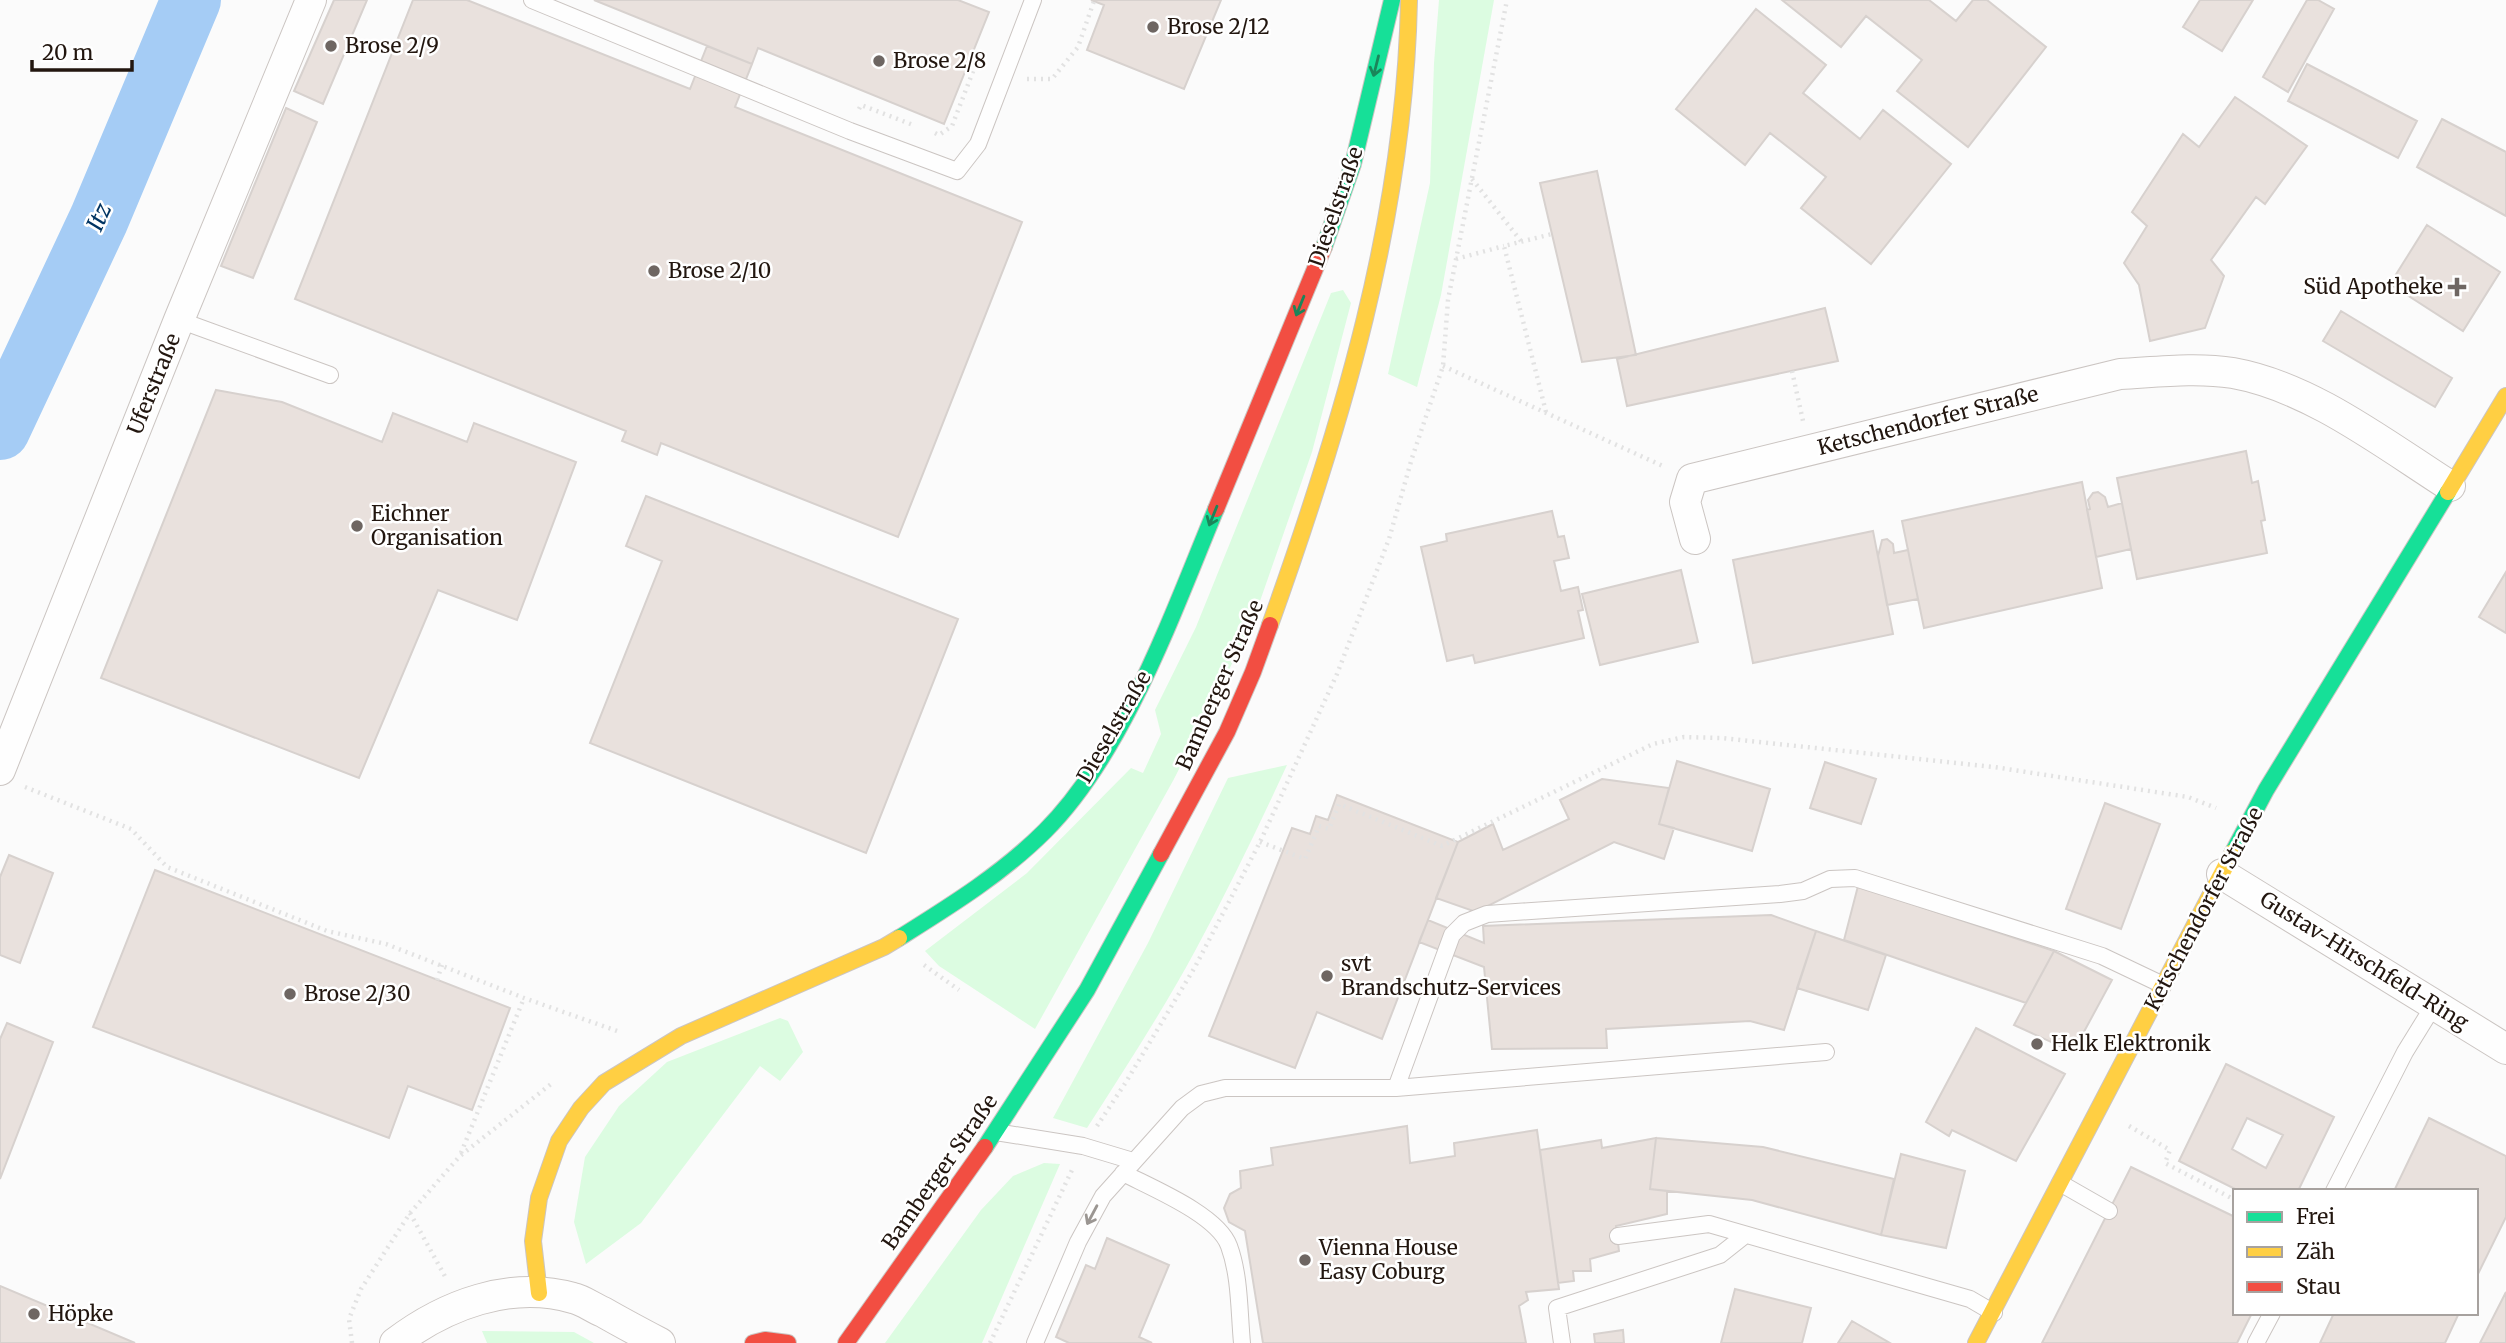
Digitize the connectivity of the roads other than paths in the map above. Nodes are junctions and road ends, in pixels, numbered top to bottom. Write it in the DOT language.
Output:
graph roads {
  1 [pos="311,0"];
  2 [pos="532,0"];
  3 [pos="1033,0"];
  4 [pos="1392,0"];
  5 [pos="1409,0"];
  6 [pos="179,320"];
  7 [pos="330,375"];
  8 [pos="2503,409"];
  9 [pos="2450,486"];
  10 [pos="1695,539"];
  11 [pos="11,778"];
  12 [pos="2222,874"];
  13 [pos="2163,985"];
  14 [pos="2434,1005"];
  15 [pos="2506,1049"];
  16 [pos="1826,1052"];
  17 [pos="1396,1088"];
  18 [pos="995,1132"];
  19 [pos="1128,1167"];
  20 [pos="2060,1183"];
  21 [pos="2335,1189"];
  22 [pos="2109,1211"];
  23 [pos="1618,1236"];
  24 [pos="1744,1236"];
  25 [pos="539,1293"];
  26 [pos="1994,1313"];
  27 [pos="2271,1315"];
  28 [pos="396,1343"];
  29 [pos="660,1343"];
  30 [pos="753,1343"];
  31 [pos="788,1343"];
  32 [pos="846,1343"];
  33 [pos="1035,1343"];
  34 [pos="1242,1343"];
  35 [pos="1562,1343"];
  36 [pos="1976,1343"];
  37 [pos="2256,1343"];
  1 -- 6 [label="street, Uferstraße"];
  2 -- 3 [label="lane"];
  4 -- 25 [label="street, Dieselstraße, one-way"];
  5 -- 18 [label="street, Bamberger Straße"];
  6 -- 7 [label="lane"];
  6 -- 11 [label="street, Uferstraße"];
  8 -- 9 [label="street, Ketschendorfer Straße"];
  9 -- 10 [label="street, Ketschendorfer Straße"];
  9 -- 12 [label="street, Ketschendorfer Straße"];
  12 -- 13 [label="street, Ketschendorfer Straße"];
  12 -- 14 [label="street, Gustav-Hirschfeld-Ring"];
  13 -- 17 [label="lane"];
  13 -- 20 [label="street, Ketschendorfer Straße"];
  14 -- 15 [label="street, Gustav-Hirschfeld-Ring"];
  14 -- 21 [label="lane"];
  16 -- 17 [label="lane"];
  17 -- 19 [label="lane"];
  18 -- 19 [label="lane"];
  18 -- 32 [label="street, Bamberger Straße"];
  19 -- 33 [label="lane, one-way"];
  19 -- 34 [label="lane"];
  20 -- 22 [label="lane"];
  20 -- 26 [label="street, Ketschendorfer Straße"];
  23 -- 24 [label="lane"];
  24 -- 26 [label="lane"];
  24 -- 35 [label="lane"];
  25 -- 28 [label="street"];
  25 -- 29 [label="street"];
  26 -- 36 [label="street, Ketschendorfer Straße"];
  27 -- 37 [label="lane"];
  30 -- 31 [label="street"];
}
